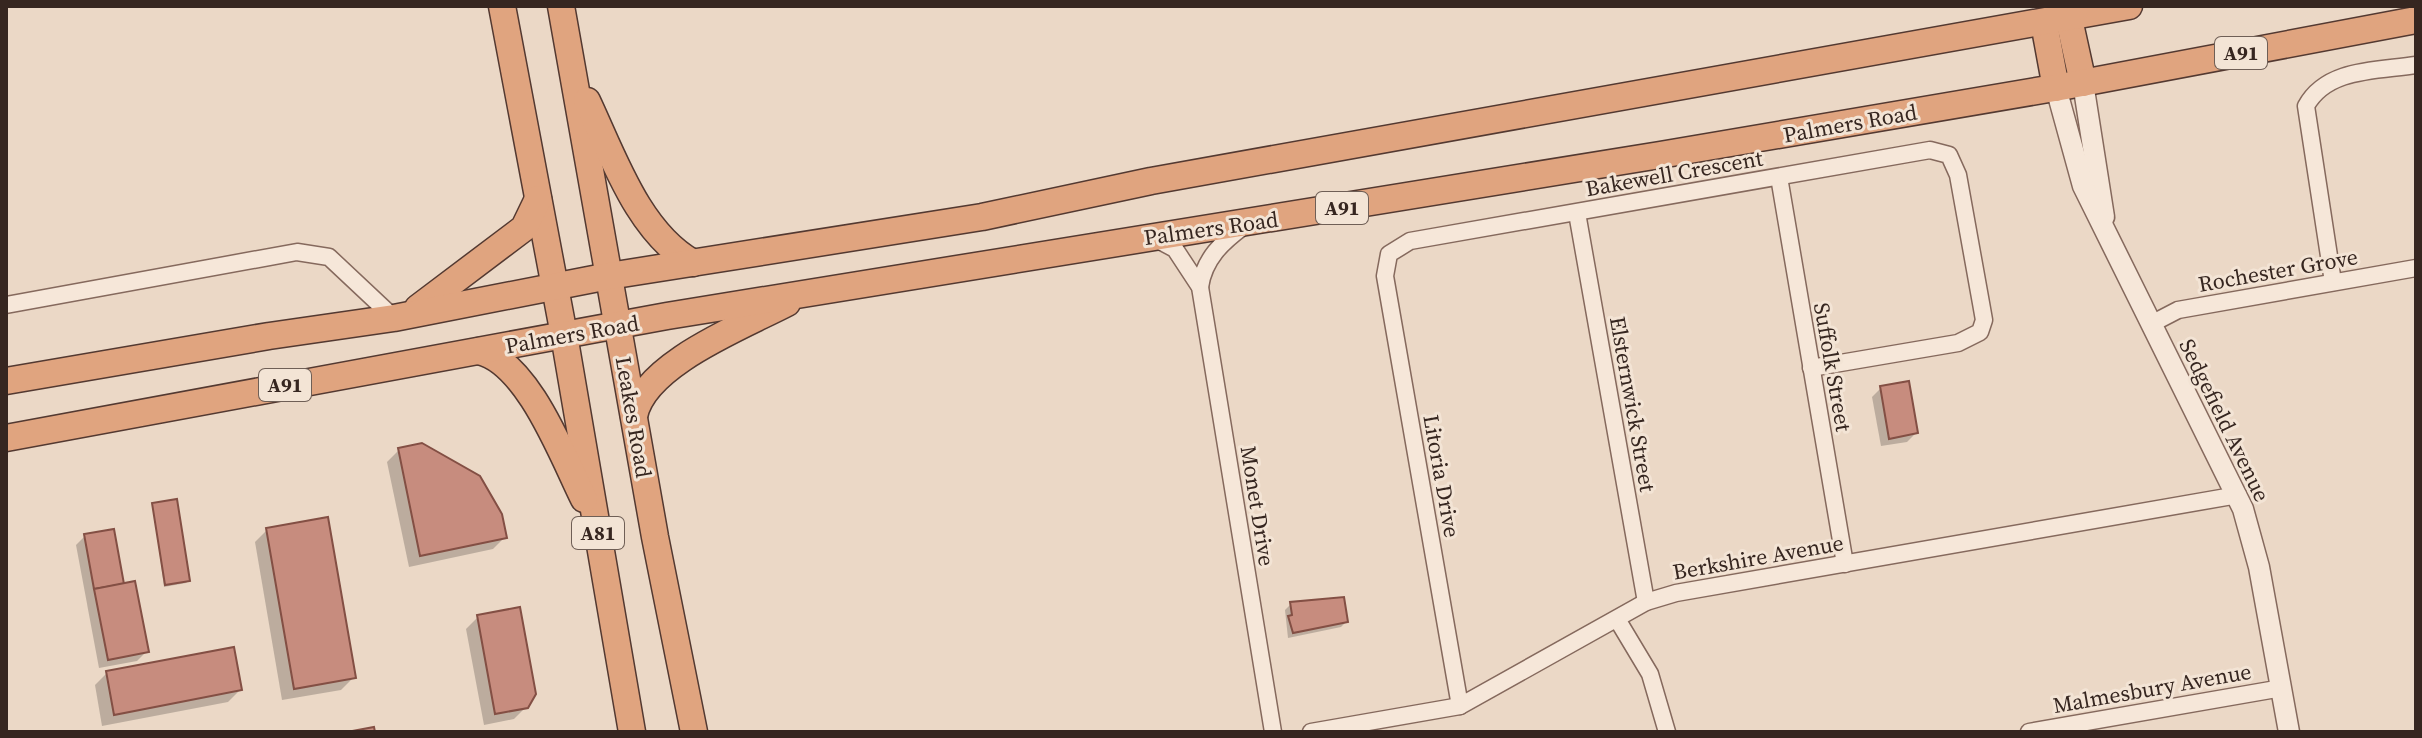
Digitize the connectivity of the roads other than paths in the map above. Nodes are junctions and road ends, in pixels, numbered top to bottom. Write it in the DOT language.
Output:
graph roads {
  1 [pos="502,6"];
  2 [pos="561,6"];
  3 [pos="2129,6"];
  4 [pos="2055,17"];
  5 [pos="2416,20"];
  6 [pos="2416,65"];
  7 [pos="573,73"];
  8 [pos="2083,83"];
  9 [pos="2056,88"];
  10 [pos="1779,177"];
  11 [pos="538,199"];
  12 [pos="1577,213"];
  13 [pos="1247,224"];
  14 [pos="2106,233"];
  15 [pos="1138,238"];
  16 [pos="1389,254"];
  17 [pos="693,263"];
  18 [pos="2416,268"];
  19 [pos="609,276"];
  20 [pos="2333,282"];
  21 [pos="555,285"];
  22 [pos="1200,287"];
  23 [pos="812,291"];
  24 [pos="6,305"];
  25 [pos="401,316"];
  26 [pos="2151,324"];
  27 [pos="618,326"];
  28 [pos="564,335"];
  29 [pos="479,351"];
  30 [pos="1811,368"];
  31 [pos="6,381"];
  32 [pos="634,416"];
  33 [pos="6,438"];
  34 [pos="2238,495"];
  35 [pos="597,524"];
  36 [pos="1845,564"];
  37 [pos="1646,602"];
  38 [pos="1617,619"];
  39 [pos="2282,688"];
  40 [pos="1460,706"];
  41 [pos="2075,728"];
  42 [pos="632,732"];
  43 [pos="694,732"];
  44 [pos="1273,732"];
  45 [pos="1311,732"];
  46 [pos="1667,732"];
  47 [pos="2029,732"];
  48 [pos="2289,732"];
  1 -- 11 [label="highway, A81"];
  2 -- 7 [label="highway, Leakes Road / A81"];
  3 -- 4 [label="highway, A91"];
  4 -- 8 [label="highway"];
  4 -- 9 [label="highway"];
  4 -- 17 [label="highway, A91"];
  5 -- 8 [label="highway, Palmers Road / A91"];
  6 -- 20 [label="street"];
  7 -- 17 [label="highway"];
  7 -- 19 [label="highway, Leakes Road / A81"];
  8 -- 9 [label="highway, Palmers Road / A91"];
  8 -- 14 [label="street, Sedgefield Avenue"];
  9 -- 13 [label="highway, Palmers Road / A91"];
  9 -- 14 [label="street, Sedgefield Avenue"];
  10 -- 12 [label="street, Bakewell Crescent"];
  10 -- 30 [label="street, Suffolk Street"];
  10 -- 30 [label="street, Bakewell Crescent"];
  11 -- 21 [label="highway, A81"];
  11 -- 25 [label="highway"];
  12 -- 16 [label="street, Bakewell Crescent"];
  12 -- 37 [label="street, Elsternwick Street"];
  13 -- 15 [label="highway, Palmers Road / A91"];
  13 -- 22 [label="street"];
  14 -- 26 [label="street, Sedgefield Avenue"];
  15 -- 22 [label="street, Monet Drive"];
  15 -- 23 [label="highway, Palmers Road / A91"];
  16 -- 40 [label="street, Litoria Drive"];
  17 -- 19 [label="highway, A91"];
  18 -- 20 [label="street, Rochester Grove"];
  19 -- 21 [label="highway, A91"];
  19 -- 27 [label="highway, Leakes Road / A81"];
  20 -- 26 [label="street, Rochester Grove"];
  21 -- 25 [label="highway, A91"];
  21 -- 28 [label="highway, A81"];
  22 -- 44 [label="street, Monet Drive"];
  23 -- 27 [label="highway, Palmers Road / A91"];
  23 -- 32 [label="highway"];
  24 -- 25 [label="street"];
  25 -- 31 [label="highway, A91"];
  26 -- 34 [label="street, Sedgefield Avenue"];
  27 -- 28 [label="highway, Palmers Road / A91"];
  27 -- 32 [label="highway, Leakes Road / A81"];
  28 -- 29 [label="highway, Palmers Road / A91"];
  28 -- 35 [label="highway, A81"];
  29 -- 33 [label="highway, Palmers Road / A91"];
  29 -- 35 [label="highway"];
  30 -- 36 [label="street, Suffolk Street"];
  32 -- 43 [label="highway, Leakes Road / A81"];
  34 -- 36 [label="street, Berkshire Avenue"];
  34 -- 39 [label="street, Sedgefield Avenue"];
  35 -- 42 [label="highway, A81"];
  36 -- 37 [label="street, Berkshire Avenue"];
  37 -- 38 [label="street, Berkshire Avenue"];
  38 -- 40 [label="street, Berkshire Avenue"];
  38 -- 46 [label="street"];
  39 -- 41 [label="street, Malmesbury Avenue"];
  39 -- 48 [label="street, Sedgefield Avenue"];
  40 -- 45 [label="street, Berkshire Avenue"];
  41 -- 47 [label="street, Malmesbury Avenue"];
}
